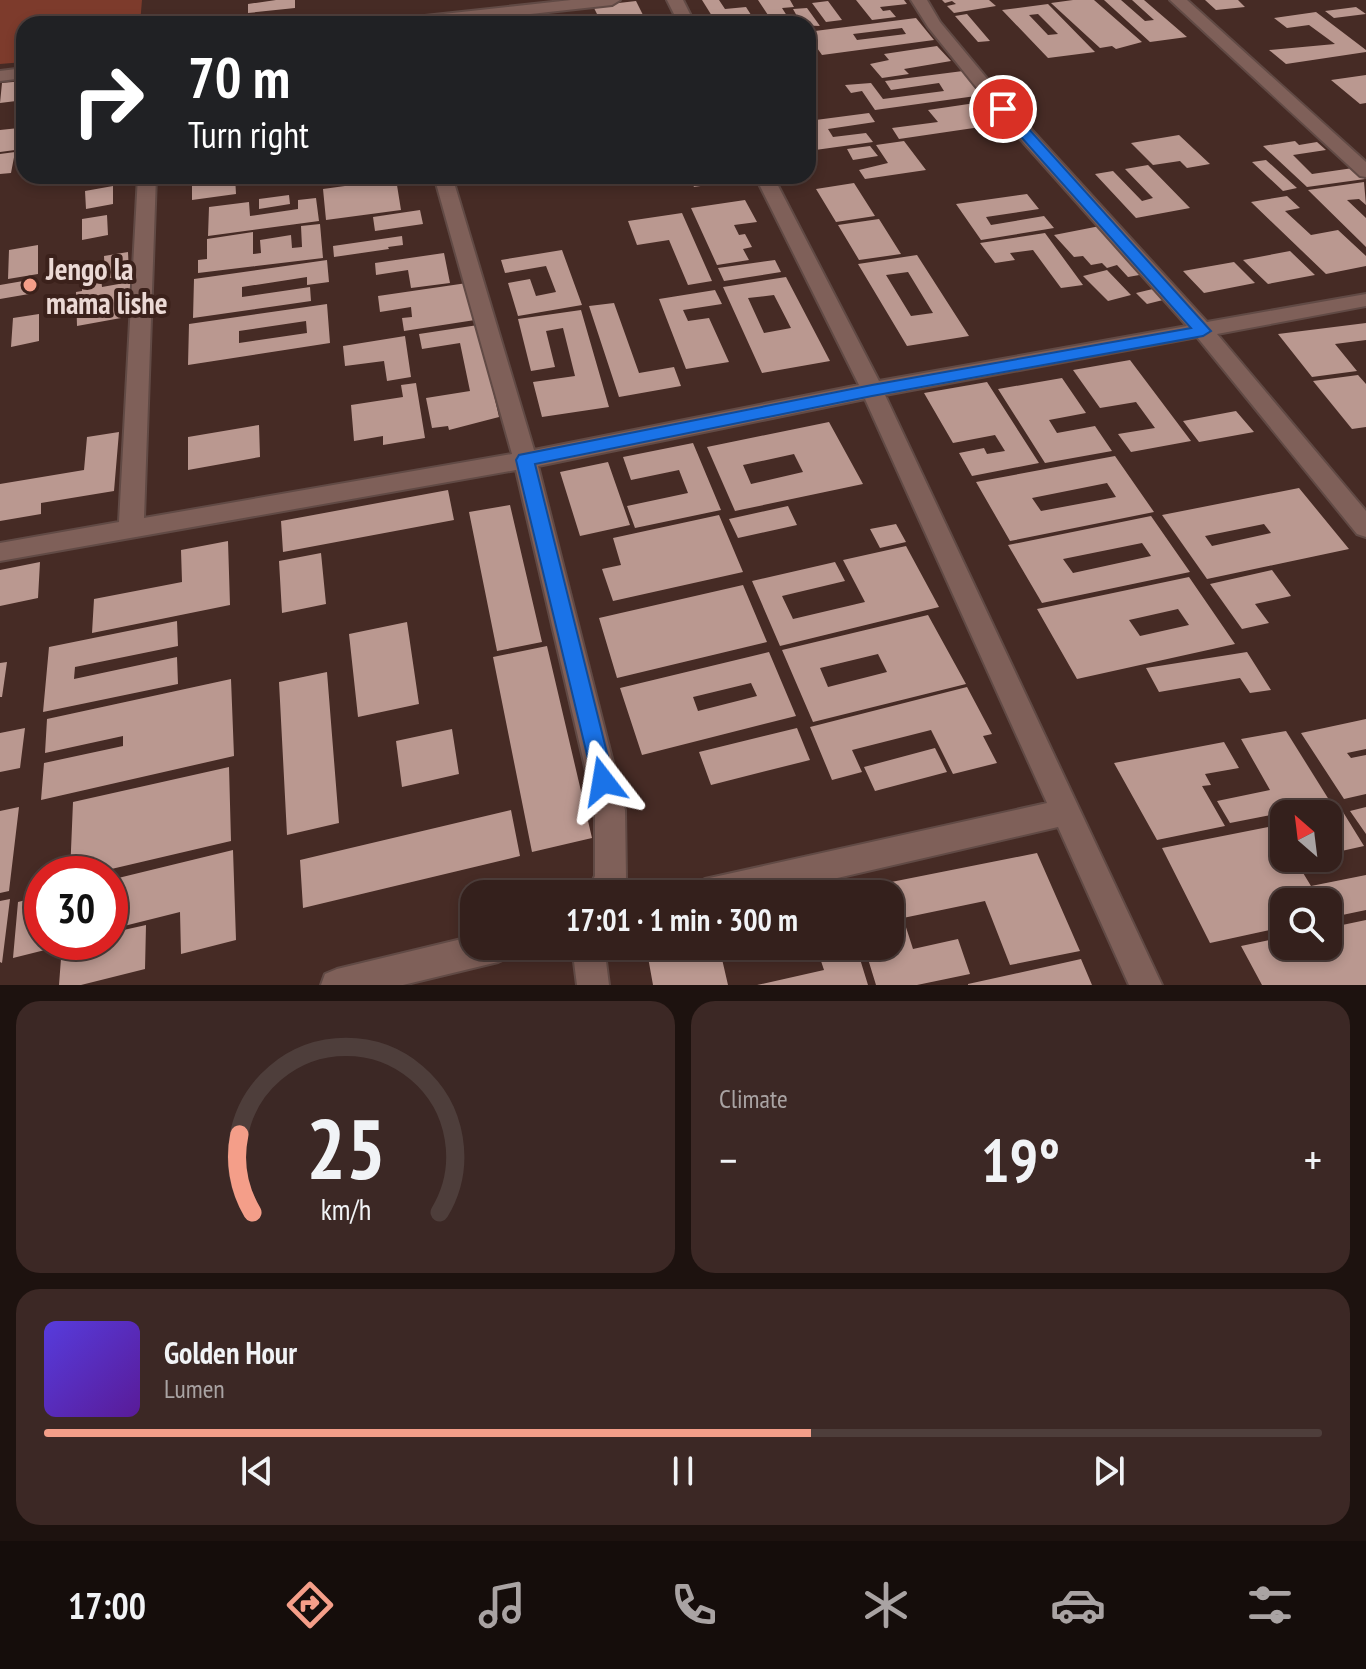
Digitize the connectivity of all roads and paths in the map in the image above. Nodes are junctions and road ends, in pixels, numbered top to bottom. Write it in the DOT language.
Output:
graph roads {
  1 [pos="612,0"];
  2 [pos="919,0"];
  3 [pos="1178,0"];
  4 [pos="469,16"];
  5 [pos="1366,172"];
  6 [pos="147,184"];
  7 [pos="445,184"];
  8 [pos="768,184"];
  9 [pos="1366,300"];
  10 [pos="1203,331"];
  11 [pos="872,390"];
  12 [pos="525,460"];
  13 [pos="1366,528"];
  14 [pos="131,530"];
  15 [pos="0,552"];
  16 [pos="1066,812"];
  17 [pos="610,880"];
  18 [pos="767,880"];
  19 [pos="460,955"];
  20 [pos="590,960"];
  21 [pos="337,985"];
  22 [pos="593,985"];
  23 [pos="1146,985"];
  1 -- 4 [label="street"];
  2 -- 10 [label="street"];
  3 -- 5 [label="street"];
  6 -- 14 [label="street"];
  7 -- 12 [label="street"];
  8 -- 11 [label="street"];
  9 -- 10 [label="street"];
  10 -- 11 [label="street"];
  10 -- 13 [label="street"];
  11 -- 12 [label="street"];
  11 -- 16 [label="street"];
  12 -- 14 [label="street"];
  12 -- 17 [label="street"];
  14 -- 15 [label="street"];
  16 -- 18 [label="street"];
  16 -- 23 [label="street"];
  19 -- 21 [label="street"];
  20 -- 22 [label="street"];
}
